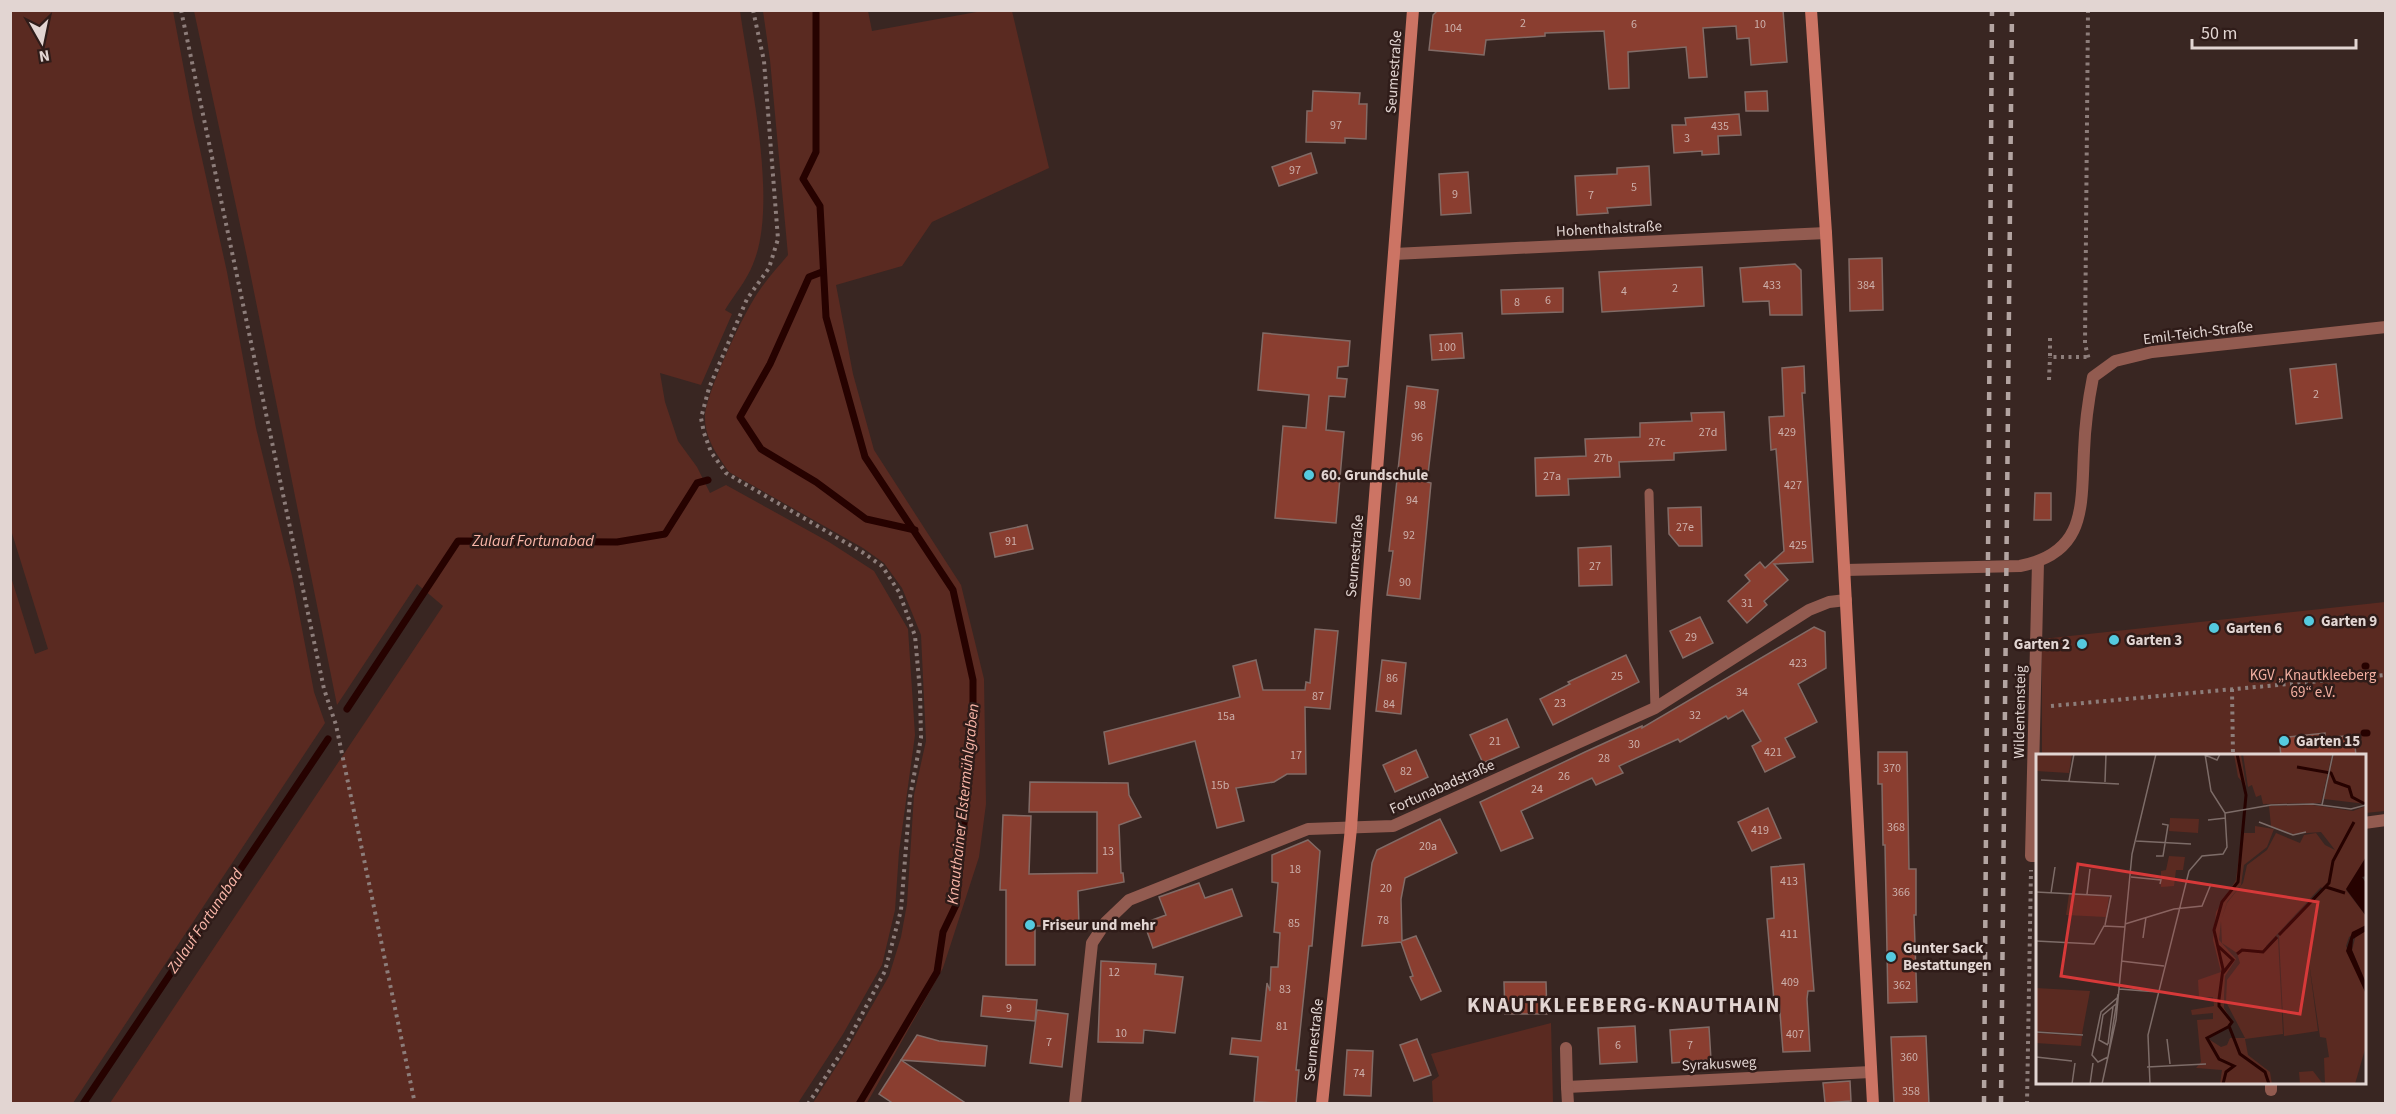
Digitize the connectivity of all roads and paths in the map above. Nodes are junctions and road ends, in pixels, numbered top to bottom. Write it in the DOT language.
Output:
graph roads {
  1 [pos="181,10"];
  2 [pos="753,10"];
  3 [pos="1413,10"];
  4 [pos="1811,10"];
  5 [pos="2088,10"];
  6 [pos="1826,233"];
  7 [pos="1394,254"];
  8 [pos="2385,327"];
  9 [pos="2050,338"];
  10 [pos="2050,357"];
  11 [pos="2088,357"];
  12 [pos="2093,377"];
  13 [pos="2049,380"];
  14 [pos="1649,493"];
  15 [pos="2038,562"];
  16 [pos="1845,570"];
  17 [pos="1846,600"];
  18 [pos="2385,675"];
  19 [pos="2232,689"];
  20 [pos="1655,708"];
  21 [pos="2035,708"];
  22 [pos="2233,754"];
  23 [pos="2385,820"];
  24 [pos="2366,823"];
  25 [pos="1351,828"];
  26 [pos="2034,856"];
  27 [pos="1566,1047"];
  28 [pos="1872,1072"];
  29 [pos="1567,1087"];
  30 [pos="415,1104"];
  31 [pos="808,1104"];
  32 [pos="1075,1104"];
  33 [pos="1322,1104"];
  34 [pos="1568,1104"];
  35 [pos="1873,1104"];
  36 [pos="2027,1104"];
  1 -- 30 [label="path"];
  2 -- 31 [label="path"];
  3 -- 7 [label="main road, Seumestraße"];
  4 -- 6 [label="main road"];
  5 -- 11 [label="path"];
  6 -- 7 [label="street, Hohenthalstraße"];
  6 -- 16 [label="main road"];
  7 -- 25 [label="main road, Seumestraße"];
  8 -- 12 [label="street, Emil-Teich-Straße"];
  9 -- 10 [label="path"];
  10 -- 11 [label="path"];
  10 -- 13 [label="path"];
  11 -- 12 [label="path"];
  12 -- 15 [label="street"];
  14 -- 20 [label="lane"];
  15 -- 16 [label="street"];
  15 -- 21 [label="street, Wildentensteig"];
  16 -- 17 [label="main road"];
  17 -- 20 [label="street, Fortunabadstraße"];
  17 -- 28 [label="main road"];
  18 -- 19 [label="path"];
  19 -- 21 [label="path"];
  19 -- 22 [label="path"];
  20 -- 25 [label="street, Fortunabadstraße"];
  21 -- 26 [label="street, Wildentensteig"];
  23 -- 24 [label="street"];
  25 -- 32 [label="street, Fortunabadstraße"];
  25 -- 33 [label="main road, Seumestraße"];
  26 -- 36 [label="path"];
  27 -- 29 [label="street"];
  28 -- 29 [label="street, Syrakusweg"];
  28 -- 35 [label="main road"];
  29 -- 34 [label="street"];
}
